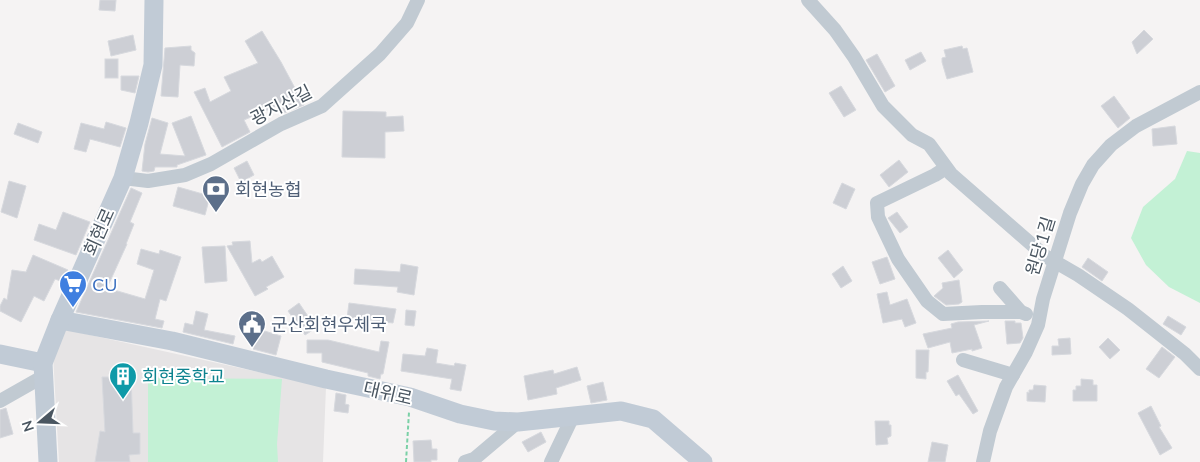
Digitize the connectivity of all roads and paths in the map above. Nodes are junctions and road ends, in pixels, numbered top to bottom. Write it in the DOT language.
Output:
graph roads {
  1 [pos="154,0"];
  2 [pos="418,0"];
  3 [pos="808,0"];
  4 [pos="1200,92"];
  5 [pos="946,168"];
  6 [pos="123,178"];
  7 [pos="1055,262"];
  8 [pos="1000,288"];
  9 [pos="1021,312"];
  10 [pos="1039,317"];
  11 [pos="60,320"];
  12 [pos="0,354"];
  13 [pos="963,360"];
  14 [pos="1200,369"];
  15 [pos="43,370"];
  16 [pos="1013,375"];
  17 [pos="410,397"];
  18 [pos="0,401"];
  19 [pos="573,416"];
  20 [pos="518,422"];
  21 [pos="48,462"];
  22 [pos="406,462"];
  23 [pos="465,462"];
  24 [pos="551,462"];
  25 [pos="704,462"];
  26 [pos="983,462"];
  1 -- 6 [label="street, 회현로"];
  2 -- 6 [label="street, 광지산길"];
  3 -- 5 [label="street"];
  4 -- 7 [label="street, 원당1길"];
  5 -- 7 [label="street"];
  5 -- 9 [label="street"];
  6 -- 11 [label="street, 회현로"];
  7 -- 10 [label="street, 원당1길"];
  7 -- 14 [label="street"];
  8 -- 9 [label="street"];
  9 -- 10 [label="street"];
  10 -- 16 [label="street, 원당1길"];
  11 -- 15 [label="street, 회현로"];
  11 -- 17 [label="street, 대위로"];
  12 -- 15 [label="street"];
  13 -- 16 [label="street"];
  15 -- 18 [label="street"];
  15 -- 21 [label="street, 회현로"];
  16 -- 26 [label="street, 원당1길"];
  17 -- 20 [label="street, 대위로"];
  17 -- 22 [label="path"];
  19 -- 20 [label="street, 대위로"];
  19 -- 24 [label="street"];
  19 -- 25 [label="street, 대위로"];
  20 -- 23 [label="street"];
}
